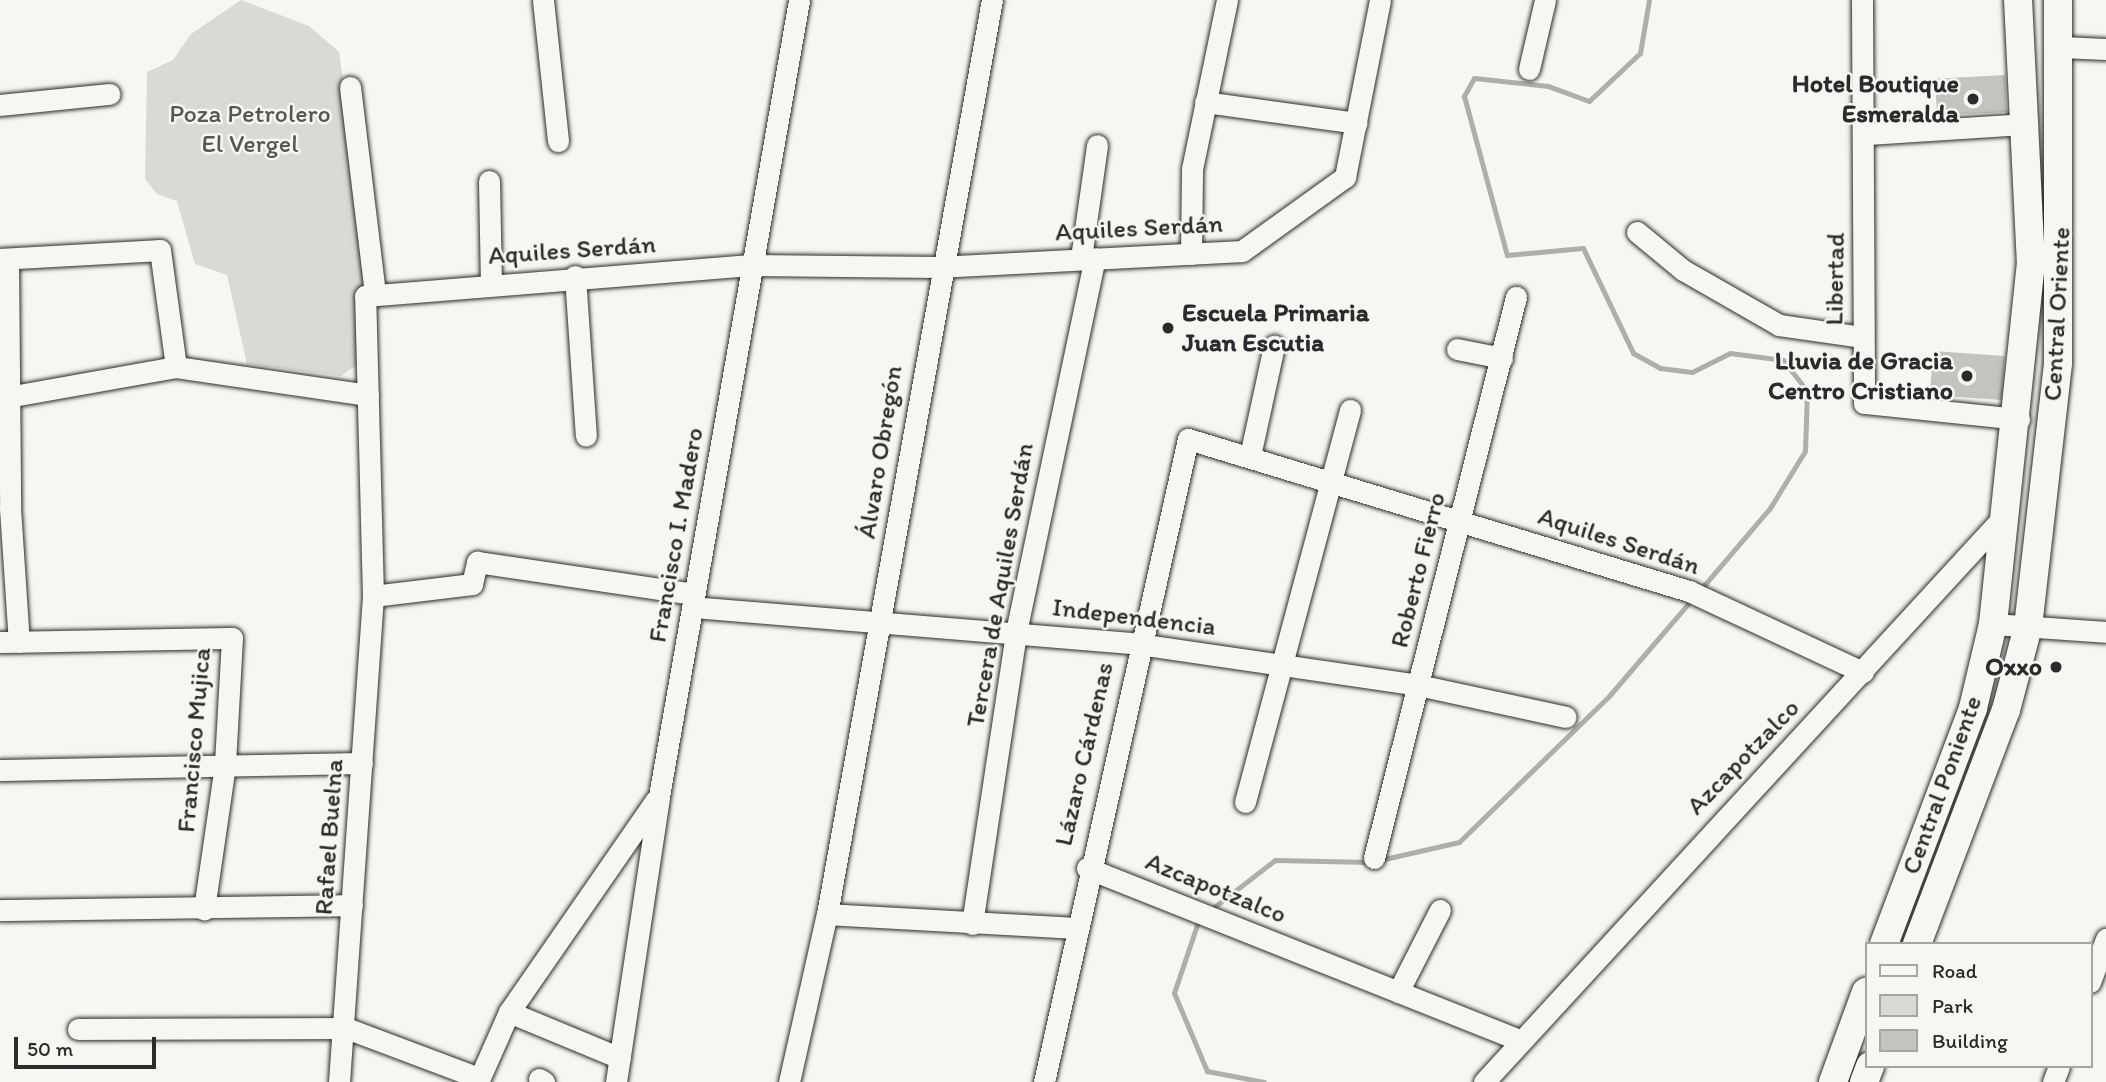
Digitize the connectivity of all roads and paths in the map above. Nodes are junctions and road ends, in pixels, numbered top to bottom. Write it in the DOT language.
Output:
graph roads {
  1 [pos="543,0"];
  2 [pos="799,0"];
  3 [pos="992,0"];
  4 [pos="1227,0"];
  5 [pos="1380,0"];
  6 [pos="1545,0"];
  7 [pos="1863,0"];
  8 [pos="2018,0"];
  9 [pos="2058,0"];
  10 [pos="2061,47"];
  11 [pos="2106,49"];
  12 [pos="1529,69"];
  13 [pos="350,86"];
  14 [pos="109,94"];
  15 [pos="1205,102"];
  16 [pos="0,106"];
  17 [pos="1357,123"];
  18 [pos="2025,124"];
  19 [pos="1866,134"];
  20 [pos="558,141"];
  21 [pos="1097,145"];
  22 [pos="489,181"];
  23 [pos="1637,232"];
  24 [pos="1191,254"];
  25 [pos="1088,258"];
  26 [pos="4,259"];
  27 [pos="751,265"];
  28 [pos="939,267"];
  29 [pos="575,276"];
  30 [pos="491,284"];
  31 [pos="375,294"];
  32 [pos="1516,297"];
  33 [pos="1861,337"];
  34 [pos="1275,346"];
  35 [pos="1457,349"];
  36 [pos="1502,359"];
  37 [pos="176,366"];
  38 [pos="368,394"];
  39 [pos="13,396"];
  40 [pos="1350,410"];
  41 [pos="2019,419"];
  42 [pos="586,436"];
  43 [pos="1188,439"];
  44 [pos="1250,456"];
  45 [pos="1329,481"];
  46 [pos="2007,513"];
  47 [pos="1459,520"];
  48 [pos="373,596"];
  49 [pos="693,601"];
  50 [pos="880,619"];
  51 [pos="1993,624"];
  52 [pos="2028,627"];
  53 [pos="1016,632"];
  54 [pos="2106,632"];
  55 [pos="10,642"];
  56 [pos="1138,644"];
  57 [pos="1280,664"];
  58 [pos="1863,672"];
  59 [pos="1418,685"];
  60 [pos="1566,717"];
  61 [pos="362,763"];
  62 [pos="225,765"];
  63 [pos="0,770"];
  64 [pos="659,796"];
  65 [pos="1244,802"];
  66 [pos="1374,858"];
  67 [pos="1087,868"];
  68 [pos="352,905"];
  69 [pos="204,909"];
  70 [pos="1440,910"];
  71 [pos="0,911"];
  72 [pos="827,914"];
  73 [pos="972,924"];
  74 [pos="1076,928"];
  75 [pos="2106,939"];
  76 [pos="1885,942"];
  77 [pos="1918,942"];
  78 [pos="2092,977"];
  79 [pos="1398,992"];
  80 [pos="1864,997"];
  81 [pos="509,1012"];
  82 [pos="346,1028"];
  83 [pos="78,1029"];
  84 [pos="1520,1040"];
  85 [pos="620,1058"];
  86 [pos="479,1080"];
  87 [pos="339,1082"];
  88 [pos="617,1082"];
  89 [pos="789,1082"];
  90 [pos="1044,1082"];
  91 [pos="1484,1082"];
  92 [pos="1833,1082"];
  1 -- 20 [label="street"];
  2 -- 27 [label="street, Francisco I. Madero"];
  3 -- 28 [label="street, Álvaro Obregón"];
  4 -- 15 [label="street"];
  5 -- 17 [label="street"];
  6 -- 12 [label="street"];
  7 -- 19 [label="street, Libertad"];
  8 -- 18 [label="main road, Central Oriente"];
  9 -- 10 [label="main road, Central Oriente"];
  10 -- 11 [label="street"];
  10 -- 52 [label="main road, Central Oriente"];
  13 -- 31 [label="street"];
  14 -- 16 [label="street"];
  15 -- 17 [label="street"];
  15 -- 24 [label="street"];
  17 -- 24 [label="street, Aquiles Serdán"];
  18 -- 19 [label="street"];
  18 -- 41 [label="main road, Central Oriente"];
  19 -- 33 [label="street, Libertad"];
  21 -- 25 [label="street, Tercera de Aquiles Serdán"];
  22 -- 30 [label="street"];
  23 -- 33 [label="street"];
  24 -- 25 [label="street, Aquiles Serdán"];
  25 -- 28 [label="street, Aquiles Serdán"];
  25 -- 53 [label="street, Tercera de Aquiles Serdán"];
  26 -- 37 [label="street"];
  26 -- 39 [label="street"];
  27 -- 28 [label="street, Aquiles Serdán"];
  27 -- 29 [label="street, Aquiles Serdán"];
  27 -- 49 [label="street, Francisco I. Madero"];
  28 -- 50 [label="street, Álvaro Obregón"];
  29 -- 30 [label="street, Aquiles Serdán"];
  29 -- 42 [label="street"];
  30 -- 31 [label="street, Aquiles Serdán"];
  31 -- 38 [label="street"];
  32 -- 36 [label="street, Roberto Fierro"];
  33 -- 41 [label="street, Libertad"];
  34 -- 44 [label="street"];
  35 -- 36 [label="street"];
  36 -- 47 [label="street, Roberto Fierro"];
  37 -- 38 [label="street"];
  37 -- 39 [label="street"];
  38 -- 48 [label="street, Rafael Buelna"];
  39 -- 55 [label="street"];
  40 -- 45 [label="street"];
  41 -- 46 [label="main road, Central Oriente"];
  43 -- 44 [label="street, Aquiles Serdán"];
  43 -- 56 [label="street, Lázaro Cárdenas"];
  44 -- 45 [label="street, Aquiles Serdán"];
  45 -- 47 [label="street, Aquiles Serdán"];
  45 -- 57 [label="street"];
  46 -- 51 [label="main road, Central Oriente"];
  46 -- 58 [label="street, Azcapotzalco"];
  47 -- 58 [label="street, Aquiles Serdán"];
  47 -- 59 [label="street, Roberto Fierro"];
  48 -- 49 [label="street, Independencia"];
  48 -- 61 [label="street, Rafael Buelna"];
  49 -- 50 [label="street, Independencia"];
  49 -- 64 [label="street, Francisco I. Madero"];
  50 -- 53 [label="street, Independencia"];
  50 -- 72 [label="street, Álvaro Obregón"];
  51 -- 52 [label="street"];
  51 -- 76 [label="main road, Central Poniente"];
  52 -- 54 [label="street"];
  52 -- 77 [label="main road, Central Poniente"];
  53 -- 56 [label="street, Independencia"];
  53 -- 73 [label="street, Tercera de Aquiles Serdán"];
  55 -- 62 [label="street, Francisco Mujica"];
  56 -- 57 [label="street, Independencia"];
  56 -- 67 [label="street, Lázaro Cárdenas"];
  57 -- 59 [label="street, Independencia"];
  57 -- 65 [label="street"];
  58 -- 84 [label="street, Azcapotzalco"];
  59 -- 60 [label="street, Independencia"];
  59 -- 66 [label="street, Roberto Fierro"];
  61 -- 62 [label="street"];
  61 -- 68 [label="street, Rafael Buelna"];
  62 -- 63 [label="street"];
  62 -- 69 [label="street, Francisco Mujica"];
  64 -- 81 [label="street"];
  64 -- 85 [label="street, Francisco I. Madero"];
  67 -- 74 [label="street, Lázaro Cárdenas"];
  67 -- 79 [label="street, Azcapotzalco"];
  68 -- 69 [label="street"];
  68 -- 82 [label="street, Rafael Buelna"];
  69 -- 71 [label="street"];
  70 -- 79 [label="street"];
  72 -- 73 [label="street"];
  72 -- 89 [label="street, Álvaro Obregón"];
  73 -- 74 [label="street"];
  74 -- 90 [label="street, Lázaro Cárdenas"];
  75 -- 78 [label="street"];
  79 -- 84 [label="street, Azcapotzalco"];
  80 -- 92 [label="main road"];
  81 -- 85 [label="street"];
  81 -- 86 [label="street"];
  82 -- 83 [label="street"];
  82 -- 86 [label="street"];
  82 -- 87 [label="street, Rafael Buelna"];
  84 -- 91 [label="street, Azcapotzalco"];
  85 -- 88 [label="street, Francisco I. Madero"];
}
